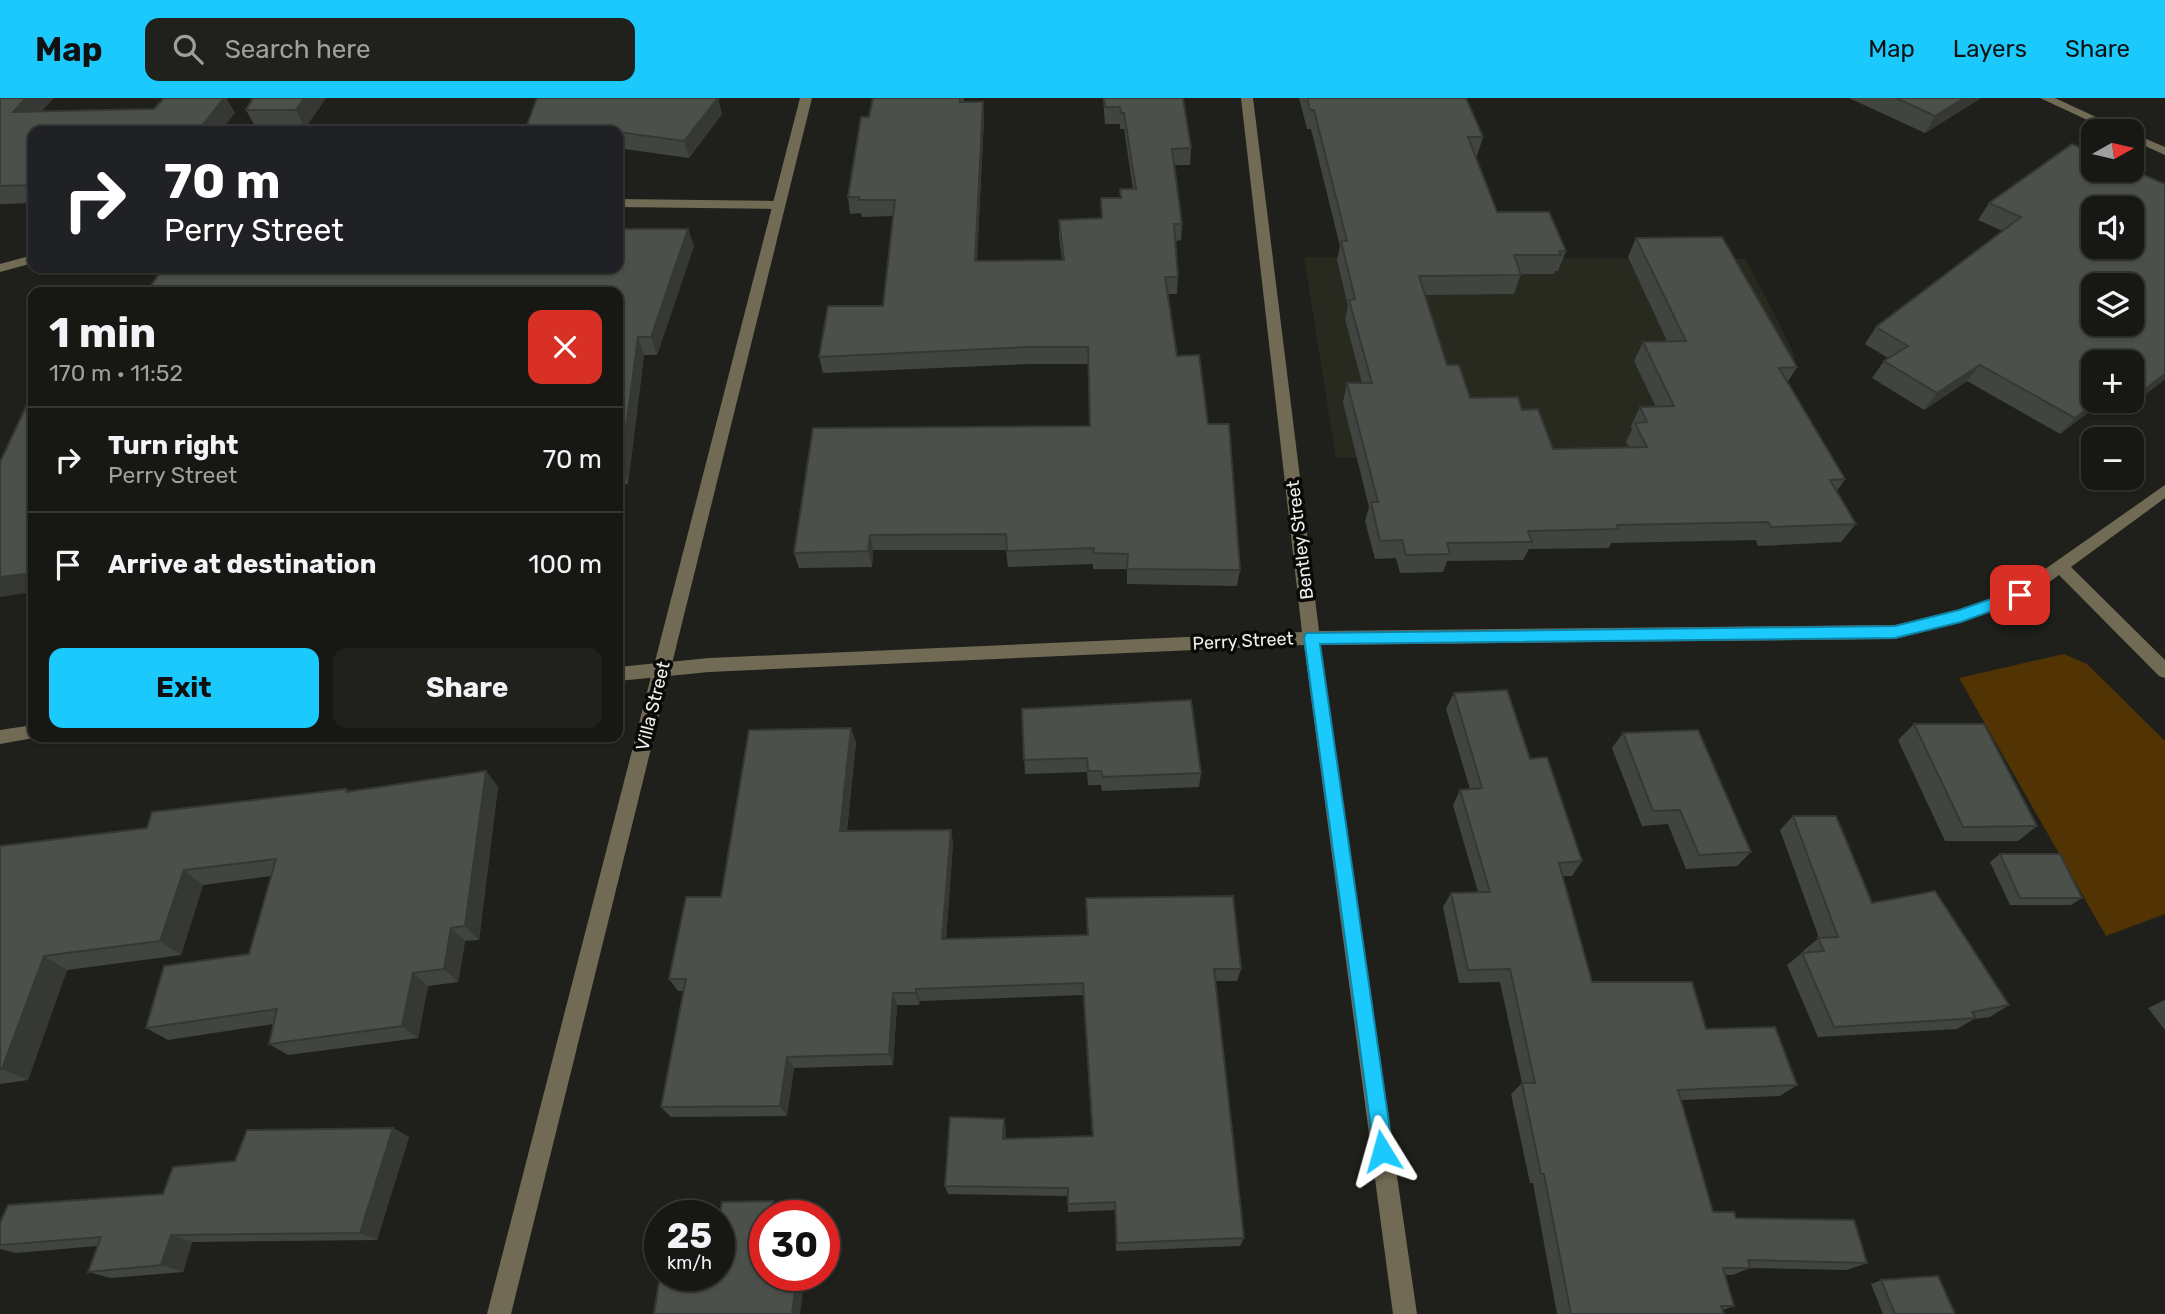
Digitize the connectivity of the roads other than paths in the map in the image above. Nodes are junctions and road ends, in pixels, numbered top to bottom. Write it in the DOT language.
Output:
graph roads {
  1 [pos="806,98"];
  2 [pos="1247,98"];
  3 [pos="2046,98"];
  4 [pos="2093,119"];
  5 [pos="2144,141"];
  6 [pos="2165,151"];
  7 [pos="623,203"];
  8 [pos="778,205"];
  9 [pos="28,260"];
  10 [pos="0,268"];
  11 [pos="2165,490"];
  12 [pos="2060,566"];
  13 [pos="1311,638"];
  14 [pos="662,670"];
  15 [pos="2165,671"];
  16 [pos="623,674"];
  17 [pos="28,733"];
  18 [pos="0,737"];
  19 [pos="499,1314"];
  20 [pos="1405,1314"];
  1 -- 8 [label="street, Villa Street"];
  2 -- 13 [label="street, Bentley Street"];
  3 -- 4 [label="street"];
  5 -- 6 [label="street"];
  7 -- 8 [label="street"];
  8 -- 14 [label="street, Villa Street"];
  9 -- 10 [label="street"];
  11 -- 12 [label="street, Perry Street"];
  12 -- 13 [label="street, Perry Street"];
  12 -- 15 [label="street"];
  13 -- 14 [label="street, Perry Street"];
  13 -- 20 [label="street, Bentley Street"];
  14 -- 16 [label="street, Perry Street"];
  14 -- 19 [label="street, Villa Street"];
  17 -- 18 [label="street"];
}
